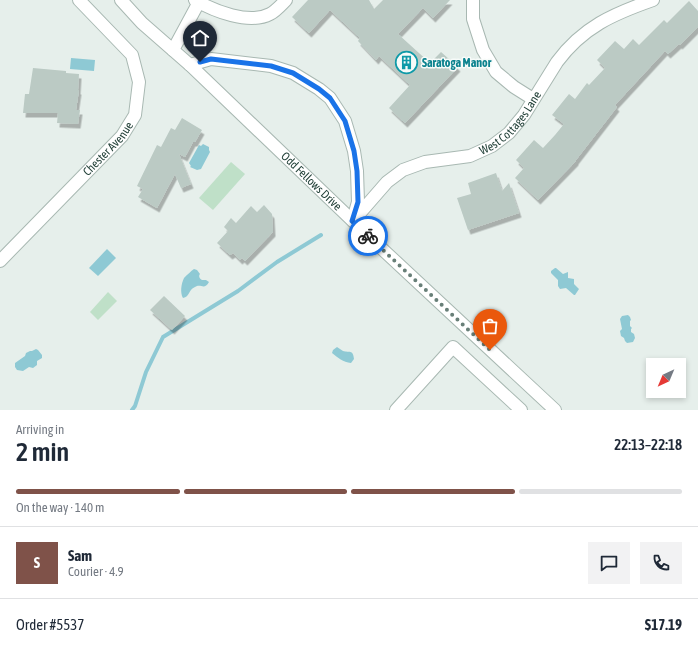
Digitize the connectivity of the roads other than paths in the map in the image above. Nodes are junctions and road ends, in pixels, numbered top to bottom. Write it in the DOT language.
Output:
graph roads {
  1 [pos="79,0"];
  2 [pos="122,0"];
  3 [pos="286,0"];
  4 [pos="474,0"];
  5 [pos="653,0"];
  6 [pos="197,1"];
  7 [pos="173,50"];
  8 [pos="190,65"];
  9 [pos="533,99"];
  10 [pos="352,221"];
  11 [pos="0,261"];
  12 [pos="396,410"];
  13 [pos="521,410"];
  14 [pos="555,410"];
  1 -- 11 [label="street, Chester Avenue"];
  2 -- 7 [label="street, Odd Fellows Drive"];
  3 -- 6 [label="street"];
  4 -- 9 [label="street"];
  5 -- 9 [label="street, West Cottages Lane"];
  6 -- 7 [label="street"];
  7 -- 8 [label="street, Odd Fellows Drive"];
  8 -- 10 [label="street, Odd Fellows Drive"];
  8 -- 10 [label="street"];
  9 -- 10 [label="street, West Cottages Lane"];
  10 -- 14 [label="street, Odd Fellows Drive"];
  12 -- 13 [label="street"];
}
